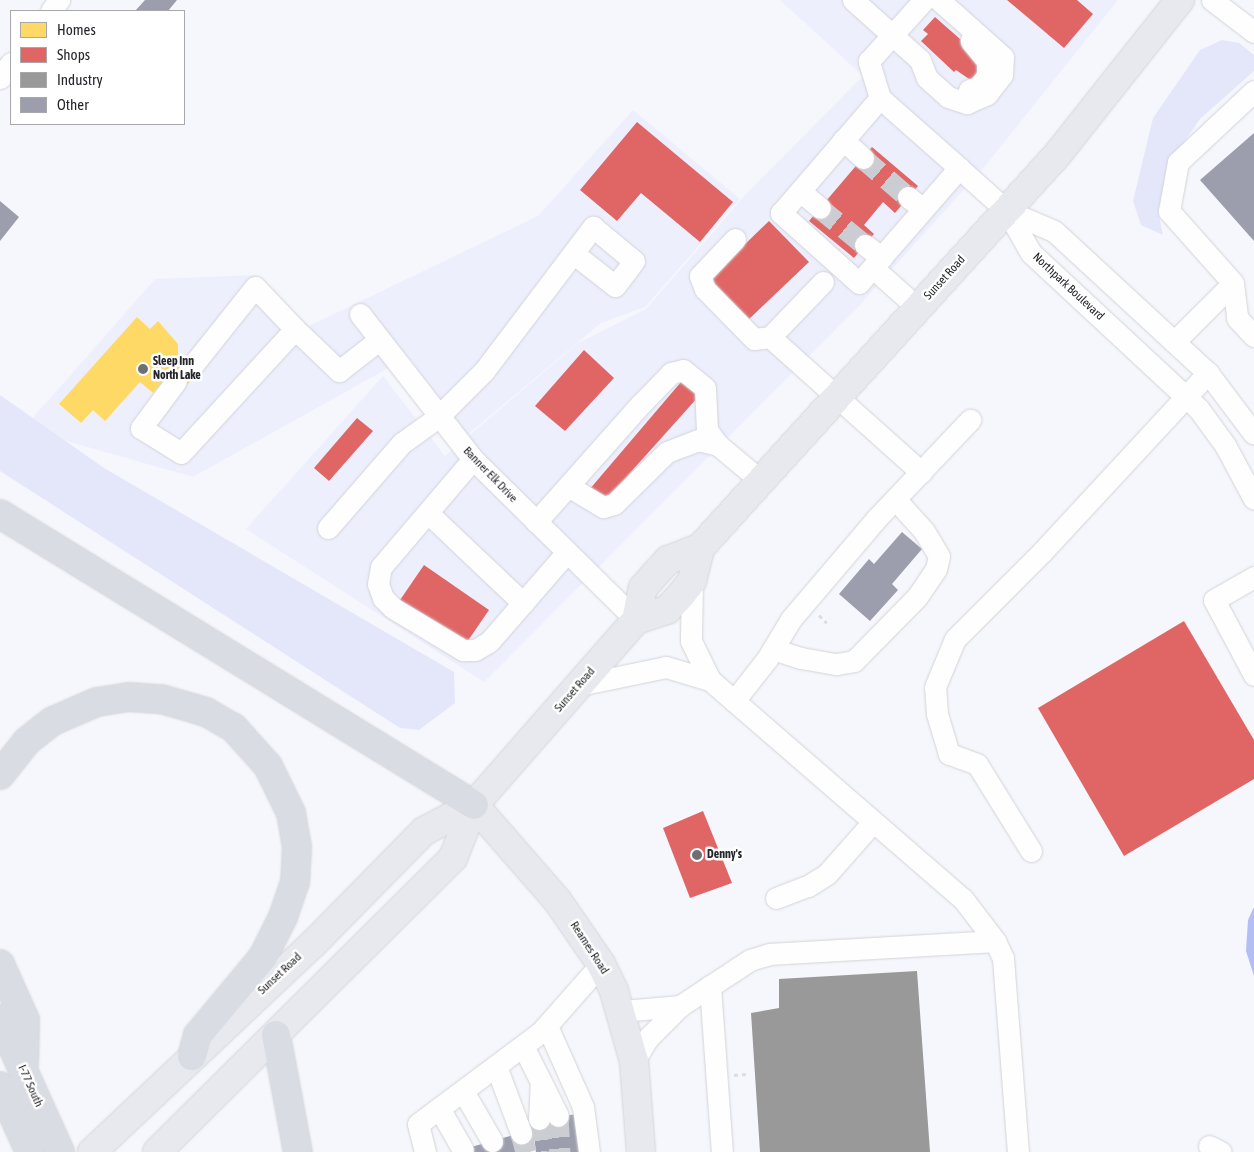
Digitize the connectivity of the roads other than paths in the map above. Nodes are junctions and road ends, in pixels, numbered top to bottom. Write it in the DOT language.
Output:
graph roads {
  1 [pos="853,0"];
  2 [pos="924,0"];
  3 [pos="1180,0"];
  4 [pos="1212,0"];
  5 [pos="943,4"];
  6 [pos="1254,32"];
  7 [pos="892,35"];
  8 [pos="10,64"];
  9 [pos="0,78"];
  10 [pos="1254,92"];
  11 [pos="880,98"];
  12 [pos="843,140"];
  13 [pos="863,158"];
  14 [pos="959,168"];
  15 [pos="800,191"];
  16 [pos="820,208"];
  17 [pos="1007,211"];
  18 [pos="735,239"];
  19 [pos="865,245"];
  20 [pos="573,253"];
  21 [pos="878,263"];
  22 [pos="822,282"];
  23 [pos="1233,283"];
  24 [pos="918,308"];
  25 [pos="360,314"];
  26 [pos="295,329"];
  27 [pos="1254,336"];
  28 [pos="770,337"];
  29 [pos="379,340"];
  30 [pos="1174,342"];
  31 [pos="192,366"];
  32 [pos="1208,372"];
  33 [pos="176,381"];
  34 [pos="1184,395"];
  35 [pos="836,399"];
  36 [pos="438,417"];
  37 [pos="970,420"];
  38 [pos="1254,434"];
  39 [pos="718,445"];
  40 [pos="472,459"];
  41 [pos="921,472"];
  42 [pos="760,481"];
  43 [pos="568,486"];
  44 [pos="895,499"];
  45 [pos="1254,499"];
  46 [pos="428,513"];
  47 [pos="0,514"];
  48 [pos="536,522"];
  49 [pos="328,528"];
  50 [pos="700,548"];
  51 [pos="567,552"];
  52 [pos="1254,576"];
  53 [pos="692,581"];
  54 [pos="523,603"];
  55 [pos="636,620"];
  56 [pos="773,649"];
  57 [pos="1254,675"];
  58 [pos="710,680"];
  59 [pos="579,686"];
  60 [pos="734,701"];
  61 [pos="0,775"];
  62 [pos="474,805"];
  63 [pos="874,822"];
  64 [pos="1031,851"];
  65 [pos="776,898"];
  66 [pos="996,941"];
  67 [pos="0,964"];
  68 [pos="601,964"];
  69 [pos="710,986"];
  70 [pos="680,1006"];
  71 [pos="621,1011"];
  72 [pos="0,1019"];
  73 [pos="547,1026"];
  74 [pos="276,1035"];
  75 [pos="523,1046"];
  76 [pos="192,1056"];
  77 [pos="634,1062"];
  78 [pos="496,1066"];
  79 [pos="23,1072"];
  80 [pos="0,1086"];
  81 [pos="463,1090"];
  82 [pos="439,1108"];
  83 [pos="549,1117"];
  84 [pos="521,1133"];
  85 [pos="492,1141"];
  86 [pos="463,1150"];
  87 [pos="30,1152"];
  88 [pos="60,1152"];
  89 [pos="92,1152"];
  90 [pos="157,1152"];
  91 [pos="298,1152"];
  92 [pos="425,1152"];
  93 [pos="589,1152"];
  94 [pos="640,1152"];
  95 [pos="722,1152"];
  96 [pos="1018,1152"];
  1 -- 7 [label="street"];
  2 -- 7 [label="street"];
  3 -- 17 [label="main road, Sunset Road"];
  4 -- 6 [label="street"];
  5 -- 7 [label="street"];
  7 -- 11 [label="street"];
  8 -- 9 [label="street"];
  10 -- 23 [label="street"];
  11 -- 12 [label="street"];
  11 -- 14 [label="street"];
  12 -- 13 [label="street"];
  12 -- 15 [label="street"];
  14 -- 17 [label="street"];
  14 -- 21 [label="street"];
  15 -- 16 [label="street"];
  15 -- 21 [label="street"];
  17 -- 24 [label="main road, Sunset Road"];
  17 -- 30 [label="street"];
  17 -- 34 [label="street, Northpark Boulevard"];
  18 -- 28 [label="street"];
  19 -- 21 [label="street"];
  20 -- 36 [label="street"];
  21 -- 24 [label="street"];
  22 -- 28 [label="street"];
  23 -- 27 [label="street"];
  23 -- 30 [label="street"];
  24 -- 35 [label="main road, Sunset Road"];
  25 -- 29 [label="street, Banner Elk Drive"];
  26 -- 29 [label="street"];
  26 -- 31 [label="street"];
  26 -- 33 [label="street"];
  28 -- 35 [label="street"];
  29 -- 36 [label="street, Banner Elk Drive"];
  30 -- 32 [label="street"];
  32 -- 34 [label="street"];
  32 -- 38 [label="street"];
  34 -- 45 [label="street, Northpark Boulevard"];
  34 -- 64 [label="street"];
  35 -- 41 [label="street"];
  35 -- 42 [label="main road, Sunset Road"];
  36 -- 40 [label="street, Banner Elk Drive"];
  36 -- 49 [label="street"];
  37 -- 41 [label="street"];
  39 -- 42 [label="street"];
  39 -- 43 [label="street"];
  39 -- 43 [label="street"];
  40 -- 46 [label="street"];
  40 -- 48 [label="street, Banner Elk Drive"];
  41 -- 44 [label="street"];
  42 -- 50 [label="main road, Sunset Road"];
  43 -- 48 [label="street"];
  44 -- 56 [label="street"];
  44 -- 56 [label="street"];
  46 -- 54 [label="street"];
  46 -- 54 [label="street"];
  47 -- 62 [label="highway"];
  48 -- 51 [label="street, Banner Elk Drive"];
  50 -- 53 [label="main road, Sunset Road"];
  50 -- 55 [label="main road, Sunset Road"];
  51 -- 54 [label="street"];
  51 -- 55 [label="street, Banner Elk Drive"];
  52 -- 57 [label="street"];
  53 -- 55 [label="main road, Sunset Road"];
  53 -- 58 [label="street"];
  55 -- 59 [label="main road, Sunset Road"];
  56 -- 60 [label="street"];
  58 -- 59 [label="street"];
  58 -- 60 [label="street"];
  59 -- 62 [label="main road, Sunset Road"];
  60 -- 63 [label="street"];
  61 -- 76 [label="highway"];
  62 -- 68 [label="main road, Reames Road"];
  62 -- 74 [label="main road, Sunset Road"];
  62 -- 76 [label="main road, Sunset Road"];
  63 -- 65 [label="street"];
  63 -- 66 [label="street"];
  66 -- 69 [label="street"];
  66 -- 96 [label="street"];
  67 -- 79 [label="highway"];
  68 -- 71 [label="main road, Reames Road"];
  68 -- 73 [label="street"];
  69 -- 70 [label="street"];
  69 -- 95 [label="street"];
  70 -- 71 [label="street"];
  70 -- 77 [label="street"];
  71 -- 77 [label="main road, Reames Road"];
  72 -- 79 [label="highway, I-77 South"];
  73 -- 75 [label="street"];
  73 -- 93 [label="street"];
  74 -- 90 [label="main road, Sunset Road"];
  74 -- 91 [label="highway"];
  75 -- 78 [label="street"];
  75 -- 83 [label="street"];
  76 -- 89 [label="main road, Sunset Road"];
  77 -- 94 [label="main road, Reames Road"];
  78 -- 81 [label="street"];
  78 -- 84 [label="street"];
  79 -- 88 [label="highway, I-77 South"];
  80 -- 87 [label="highway"];
  81 -- 82 [label="street"];
  81 -- 85 [label="street"];
  82 -- 86 [label="street"];
  82 -- 92 [label="street"];
}
